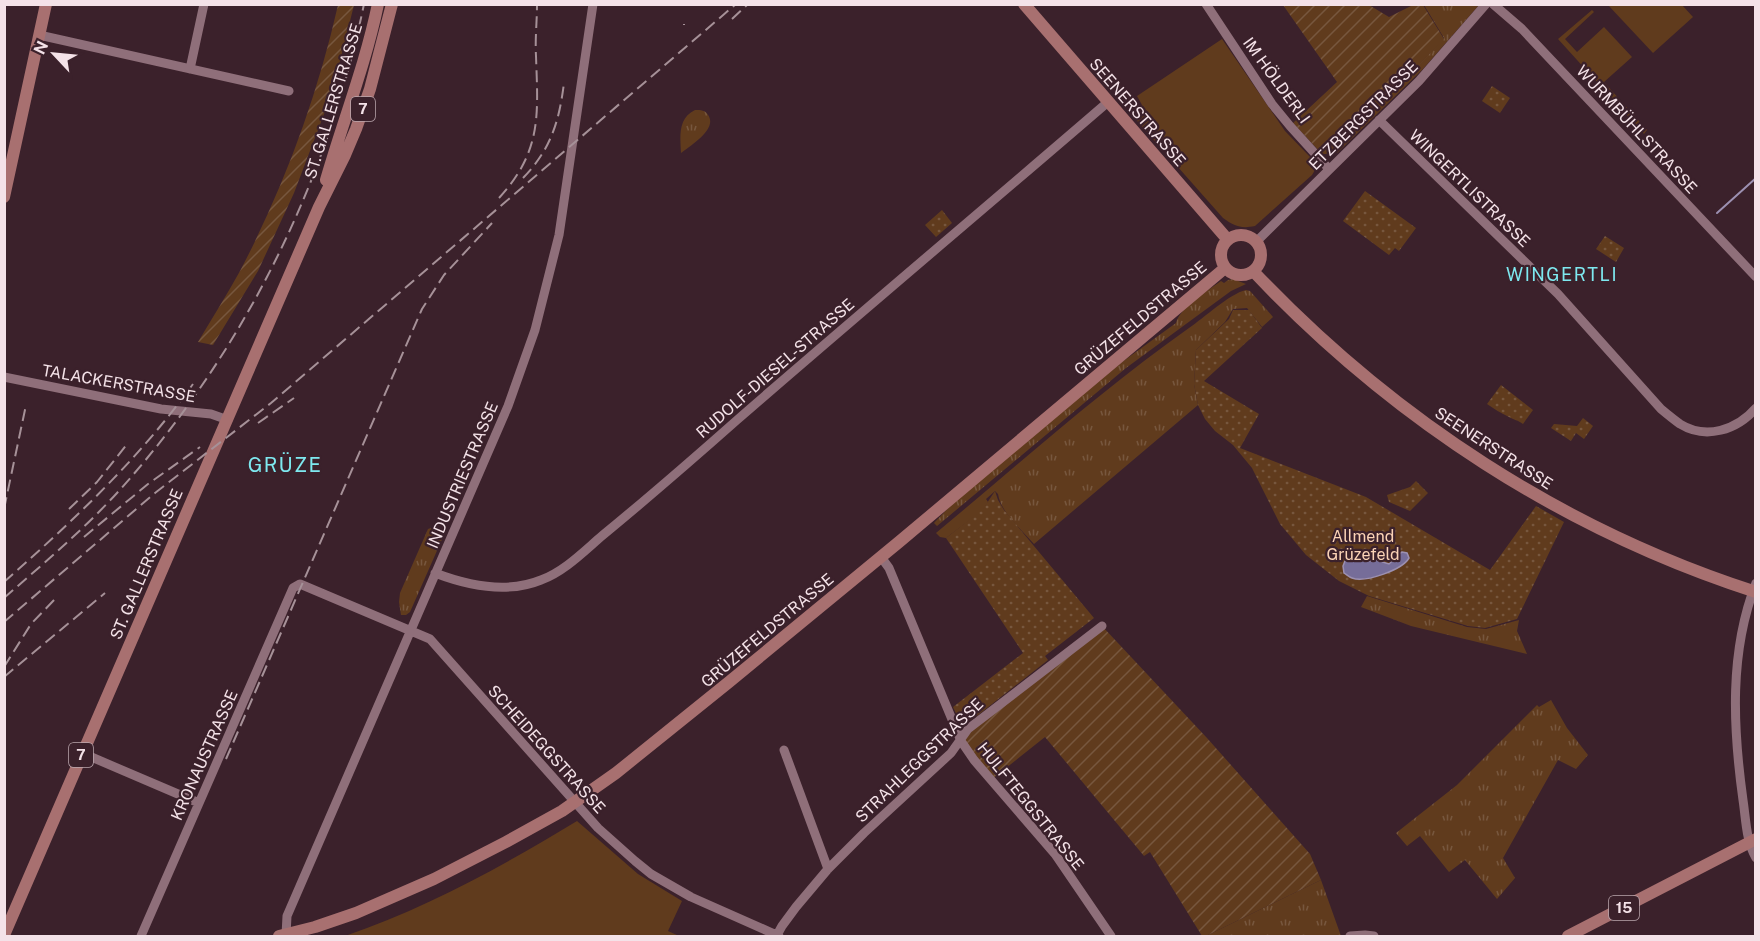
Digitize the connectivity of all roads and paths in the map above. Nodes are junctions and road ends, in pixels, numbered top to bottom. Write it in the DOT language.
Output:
graph roads {
  1 [pos="46,4"];
  2 [pos="204,4"];
  3 [pos="378,4"];
  4 [pos="392,4"];
  5 [pos="593,4"];
  6 [pos="1024,4"];
  7 [pos="1206,4"];
  8 [pos="1486,4"];
  9 [pos="1493,4"];
  10 [pos="39,35"];
  11 [pos="190,69"];
  12 [pos="289,91"];
  13 [pos="1108,102"];
  14 [pos="1379,120"];
  15 [pos="1329,169"];
  16 [pos="4,197"];
  17 [pos="319,207"];
  18 [pos="1228,240"];
  19 [pos="1256,242"];
  20 [pos="1226,268"];
  21 [pos="1253,271"];
  22 [pos="1755,277"];
  23 [pos="4,377"];
  24 [pos="1755,408"];
  25 [pos="228,420"];
  26 [pos="881,556"];
  27 [pos="435,573"];
  28 [pos="296,585"];
  29 [pos="1754,589"];
  30 [pos="1102,626"];
  31 [pos="410,631"];
  32 [pos="961,741"];
  33 [pos="784,750"];
  34 [pos="82,753"];
  35 [pos="575,802"];
  36 [pos="199,803"];
  37 [pos="1752,841"];
  38 [pos="1755,858"];
  39 [pos="828,869"];
  40 [pos="4,935"];
  41 [pos="141,936"];
  42 [pos="282,936"];
  43 [pos="778,936"];
  44 [pos="1111,936"];
  45 [pos="1350,936"];
  46 [pos="1374,936"];
  47 [pos="1568,936"];
  1 -- 10 [label="main road"];
  2 -- 11 [label="street"];
  3 -- 17 [label="main road, ST. GALLERSTRASSE / 7"];
  4 -- 17 [label="main road, ST. GALLERSTRASSE / 7"];
  5 -- 27 [label="street, INDUSTRIESTRASSE"];
  6 -- 13 [label="main road, SEENERSTRASSE"];
  7 -- 15 [label="street, IM HÖLDERLI"];
  8 -- 14 [label="street, ETZBERGSTRASSE"];
  9 -- 22 [label="street, WURMBÜHLSTRASSE"];
  10 -- 11 [label="street"];
  10 -- 16 [label="main road"];
  11 -- 12 [label="street"];
  13 -- 18 [label="main road, SEENERSTRASSE"];
  13 -- 27 [label="street, RUDOLF-DIESEL-STRASSE"];
  14 -- 15 [label="street, ETZBERGSTRASSE"];
  14 -- 24 [label="street, WINGERTLISTRASSE"];
  15 -- 19 [label="street, ETZBERGSTRASSE"];
  17 -- 25 [label="main road, ST. GALLERSTRASSE / 7"];
  18 -- 19 [label="main road"];
  18 -- 20 [label="main road"];
  19 -- 21 [label="main road"];
  20 -- 21 [label="main road"];
  20 -- 26 [label="main road, GRÜZEFELDSTRASSE"];
  21 -- 29 [label="main road, SEENERSTRASSE"];
  23 -- 25 [label="street, TALACKERSTRASSE"];
  25 -- 34 [label="main road, ST. GALLERSTRASSE / 7"];
  26 -- 32 [label="street, HULFTEGGSTRASSE"];
  26 -- 35 [label="main road, GRÜZEFELDSTRASSE"];
  27 -- 31 [label="street, INDUSTRIESTRASSE"];
  28 -- 31 [label="street, SCHEIDEGGSTRASSE"];
  28 -- 36 [label="street, KRONAUSTRASSE"];
  29 -- 37 [label="street"];
  30 -- 32 [label="street, STRAHLEGGSTRASSE"];
  31 -- 35 [label="street, SCHEIDEGGSTRASSE"];
  31 -- 42 [label="street, INDUSTRIESTRASSE"];
  32 -- 39 [label="street, STRAHLEGGSTRASSE"];
  32 -- 44 [label="street, HULFTEGGSTRASSE"];
  33 -- 39 [label="street"];
  34 -- 36 [label="street"];
  34 -- 40 [label="main road, ST. GALLERSTRASSE / 7"];
  35 -- 42 [label="main road, GRÜZEFELDSTRASSE"];
  35 -- 43 [label="street, SCHEIDEGGSTRASSE"];
  36 -- 41 [label="street, KRONAUSTRASSE"];
  37 -- 38 [label="street"];
  37 -- 47 [label="main road, 15"];
  39 -- 43 [label="street, STRAHLEGGSTRASSE"];
  45 -- 46 [label="street"];
}
